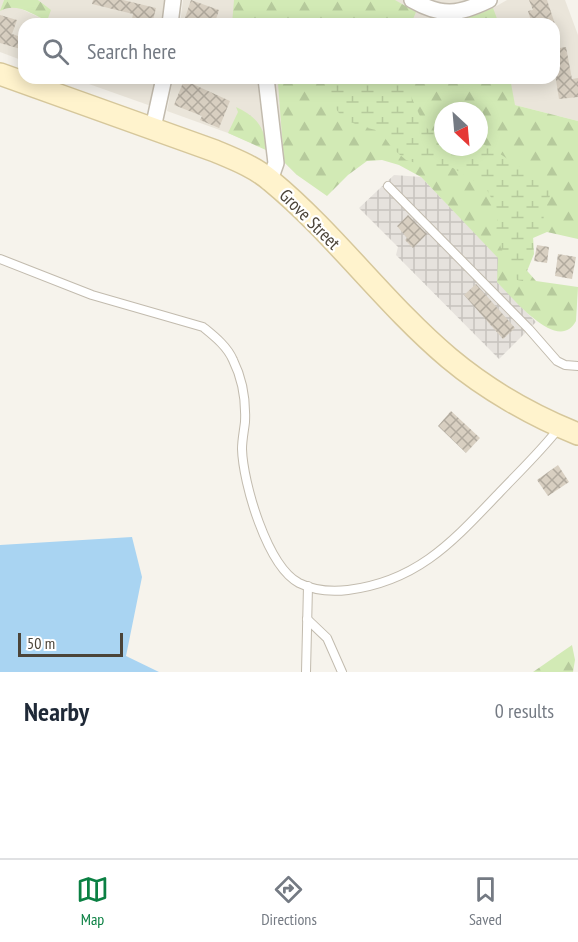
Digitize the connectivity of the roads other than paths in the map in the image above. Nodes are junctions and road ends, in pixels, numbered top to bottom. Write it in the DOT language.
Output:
graph roads {
  1 [pos="173,0"];
  2 [pos="412,0"];
  3 [pos="489,0"];
  4 [pos="171,18"];
  5 [pos="0,74"];
  6 [pos="18,80"];
  7 [pos="28,84"];
  8 [pos="163,84"];
  9 [pos="267,84"];
  10 [pos="153,128"];
  11 [pos="270,180"];
  12 [pos="388,186"];
  13 [pos="0,259"];
  14 [pos="578,366"];
  15 [pos="569,431"];
  16 [pos="308,586"];
  17 [pos="307,619"];
  18 [pos="306,672"];
  19 [pos="342,672"];
  1 -- 4 [label="street"];
  2 -- 3 [label="street"];
  5 -- 6 [label="main road, Grove Street"];
  7 -- 10 [label="main road, Grove Street"];
  8 -- 10 [label="street"];
  9 -- 11 [label="street"];
  10 -- 11 [label="main road, Grove Street"];
  11 -- 15 [label="main road, Grove Street"];
  12 -- 14 [label="lane"];
  13 -- 16 [label="lane"];
  15 -- 16 [label="lane"];
  16 -- 17 [label="lane"];
  17 -- 18 [label="lane"];
  17 -- 19 [label="lane"];
}
